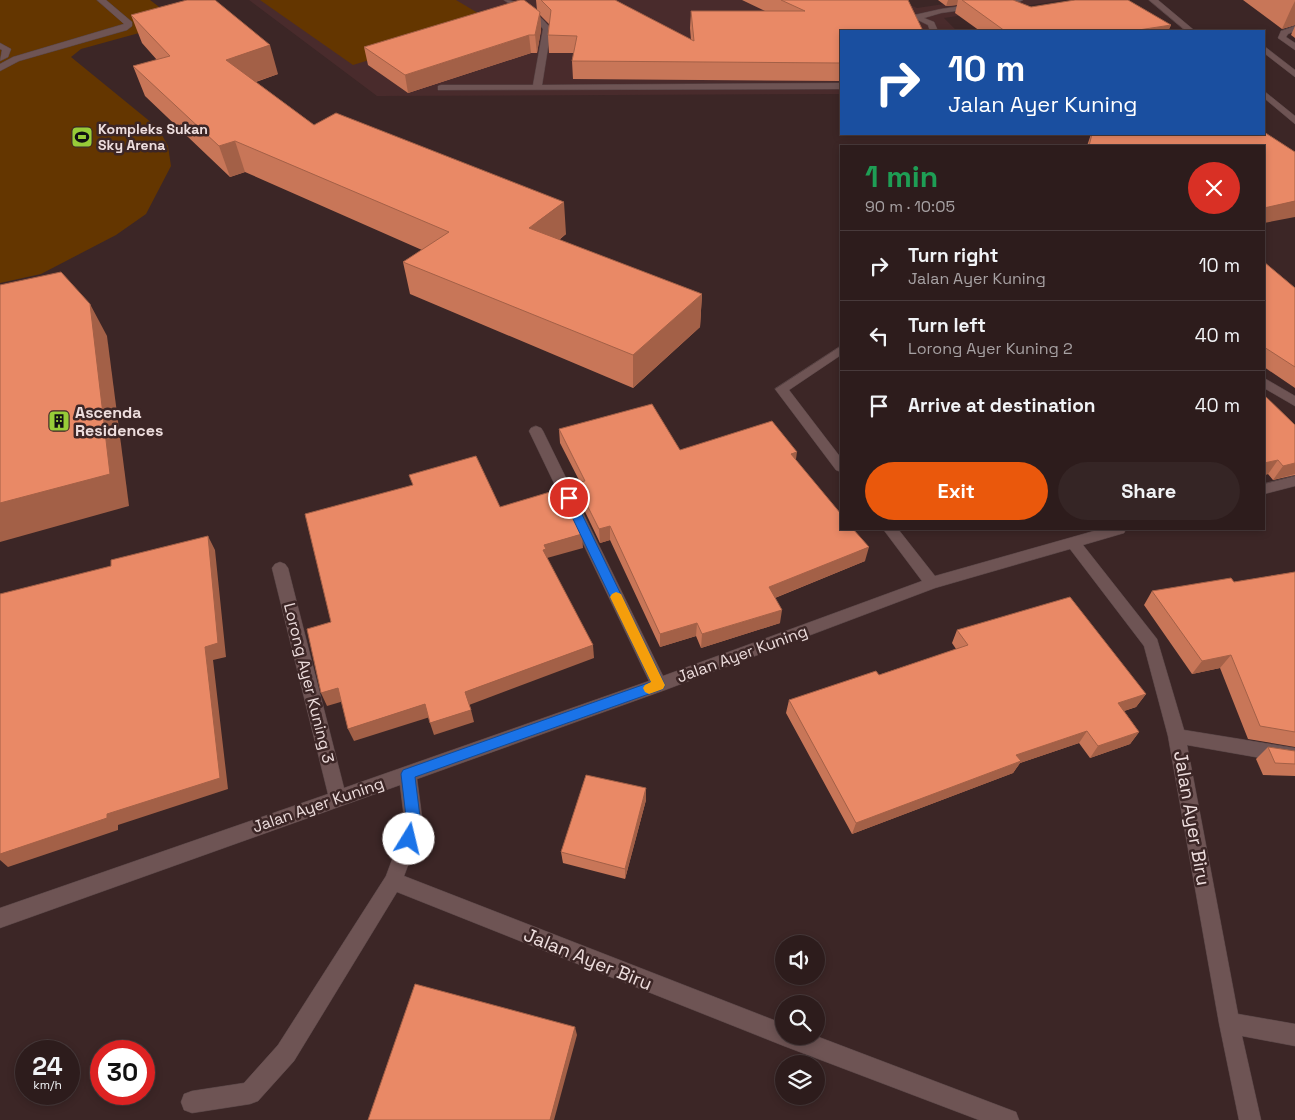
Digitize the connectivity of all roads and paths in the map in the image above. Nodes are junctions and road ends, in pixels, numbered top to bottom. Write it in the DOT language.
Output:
graph roads {
  1 [pos="101,0"];
  2 [pos="508,0"];
  3 [pos="1019,0"];
  4 [pos="1153,0"];
  5 [pos="909,15"];
  6 [pos="918,17"];
  7 [pos="1295,28"];
  8 [pos="934,30"];
  9 [pos="1190,30"];
  10 [pos="0,46"];
  11 [pos="1295,47"];
  12 [pos="1265,50"];
  13 [pos="0,58"];
  14 [pos="16,59"];
  15 [pos="0,68"];
  16 [pos="1295,74"];
  17 [pos="537,86"];
  18 [pos="840,86"];
  19 [pos="441,88"];
  20 [pos="1265,95"];
  21 [pos="1295,121"];
  22 [pos="840,351"];
  23 [pos="1265,383"];
  24 [pos="1295,402"];
  25 [pos="536,431"];
  26 [pos="840,466"];
  27 [pos="1295,481"];
  28 [pos="1265,489"];
  29 [pos="891,530"];
  30 [pos="1115,530"];
  31 [pos="1073,542"];
  32 [pos="280,568"];
  33 [pos="932,584"];
  34 [pos="659,685"];
  35 [pos="1177,736"];
  36 [pos="1295,756"];
  37 [pos="407,774"];
  38 [pos="338,798"];
  39 [pos="394,881"];
  40 [pos="0,918"];
  41 [pos="1229,1023"];
  42 [pos="775,1031"];
  43 [pos="1295,1035"];
  44 [pos="811,1045"];
  45 [pos="192,1102"];
  46 [pos="1008,1120"];
  47 [pos="1250,1120"];
  1 -- 14 [label="street"];
  2 -- 17 [label="street"];
  3 -- 6 [label="street"];
  4 -- 9 [label="street"];
  5 -- 6 [label="street"];
  6 -- 8 [label="street"];
  7 -- 11 [label="street"];
  10 -- 13 [label="street"];
  12 -- 16 [label="street"];
  13 -- 14 [label="street"];
  14 -- 15 [label="street"];
  17 -- 18 [label="street"];
  17 -- 19 [label="street"];
  20 -- 21 [label="street"];
  22 -- 26 [label="street"];
  23 -- 24 [label="street"];
  25 -- 34 [label="street"];
  27 -- 28 [label="street"];
  29 -- 33 [label="street"];
  30 -- 31 [label="street, Jalan Ayer Kuning"];
  31 -- 33 [label="street, Jalan Ayer Kuning"];
  31 -- 35 [label="street, Jalan Ayer Biru"];
  32 -- 38 [label="street, Lorong Ayer Kuning 3"];
  33 -- 34 [label="street, Jalan Ayer Kuning"];
  34 -- 37 [label="street, Jalan Ayer Kuning"];
  35 -- 36 [label="street"];
  35 -- 41 [label="street, Jalan Ayer Biru"];
  37 -- 38 [label="street, Jalan Ayer Kuning"];
  37 -- 39 [label="street"];
  38 -- 40 [label="street, Jalan Ayer Kuning"];
  39 -- 42 [label="street, Jalan Ayer Biru"];
  39 -- 45 [label="street"];
  41 -- 43 [label="street"];
  41 -- 47 [label="street, Jalan Ayer Biru"];
  44 -- 46 [label="street"];
}
